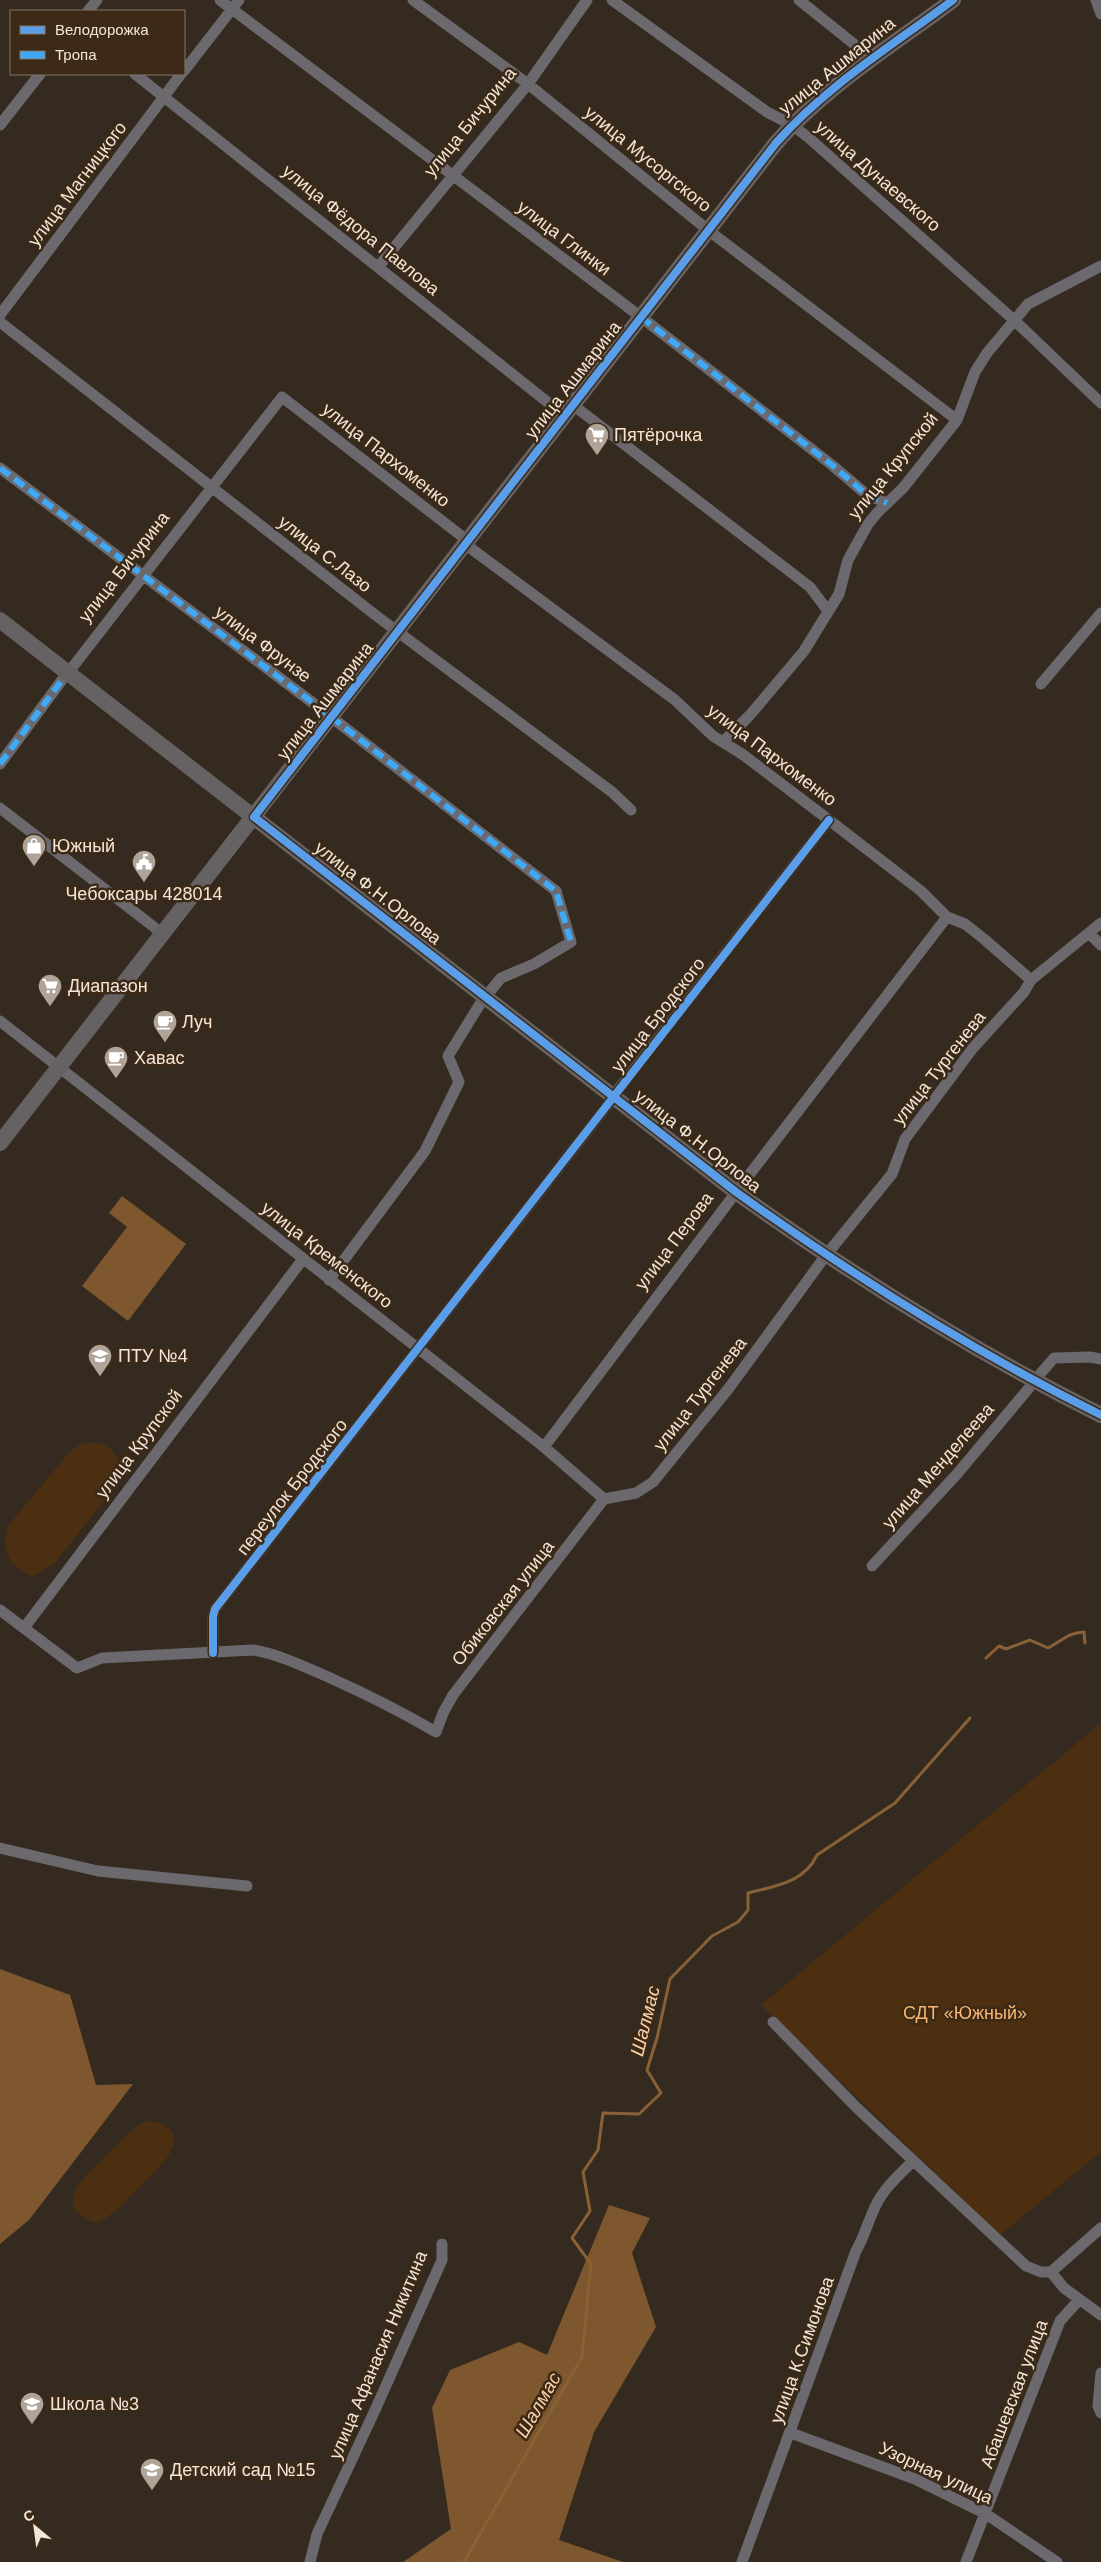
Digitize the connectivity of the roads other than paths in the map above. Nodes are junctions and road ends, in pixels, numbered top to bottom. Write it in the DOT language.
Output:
graph roads {
  1 [pos="97,0"];
  2 [pos="220,0"];
  3 [pos="239,0"];
  4 [pos="413,0"];
  5 [pos="588,0"];
  6 [pos="612,0"];
  7 [pos="799,0"];
  8 [pos="953,0"];
  9 [pos="1096,0"];
  10 [pos="89,10"];
  11 [pos="232,10"];
  12 [pos="1101,14"];
  13 [pos="869,63"];
  14 [pos="185,69"];
  15 [pos="39,75"];
  16 [pos="136,75"];
  17 [pos="181,75"];
  18 [pos="528,84"];
  19 [pos="164,96"];
  20 [pos="0,125"];
  21 [pos="792,125"];
  22 [pos="452,175"];
  23 [pos="708,230"];
  24 [pos="379,266"];
  25 [pos="1101,266"];
  26 [pos="0,315"];
  27 [pos="641,317"];
  28 [pos="1014,320"];
  29 [pos="0,322"];
  30 [pos="282,397"];
  31 [pos="1101,403"];
  32 [pos="569,411"];
  33 [pos="957,420"];
  34 [pos="0,468"];
  35 [pos="211,488"];
  36 [pos="887,503"];
  37 [pos="466,543"];
  38 [pos="141,576"];
  39 [pos="828,611"];
  40 [pos="1101,613"];
  41 [pos="0,620"];
  42 [pos="398,631"];
  43 [pos="0,632"];
  44 [pos="65,676"];
  45 [pos="1041,684"];
  46 [pos="331,717"];
  47 [pos="724,742"];
  48 [pos="0,764"];
  49 [pos="0,808"];
  50 [pos="631,810"];
  51 [pos="829,820"];
  52 [pos="250,821"];
  53 [pos="947,917"];
  54 [pos="1101,923"];
  55 [pos="163,934"];
  56 [pos="1090,934"];
  57 [pos="1101,945"];
  58 [pos="1031,980"];
  59 [pos="483,1000"];
  60 [pos="0,1021"];
  61 [pos="59,1068"];
  62 [pos="612,1099"];
  63 [pos="0,1144"];
  64 [pos="734,1196"];
  65 [pos="824,1258"];
  66 [pos="303,1259"];
  67 [pos="329,1280"];
  68 [pos="419,1348"];
  69 [pos="1101,1359"];
  70 [pos="1032,1384"];
  71 [pos="1101,1415"];
  72 [pos="1101,1426"];
  73 [pos="544,1447"];
  74 [pos="604,1499"];
  75 [pos="872,1566"];
  76 [pos="0,1610"];
  77 [pos="24,1628"];
  78 [pos="213,1653"];
  79 [pos="0,1848"];
  80 [pos="247,1886"];
  81 [pos="773,2022"];
  82 [pos="913,2160"];
  83 [pos="1101,2228"];
  84 [pos="442,2244"];
  85 [pos="1051,2272"];
  86 [pos="1079,2300"];
  87 [pos="1101,2315"];
  88 [pos="1101,2373"];
  89 [pos="1101,2413"];
  90 [pos="791,2432"];
  91 [pos="986,2514"];
  92 [pos="310,2562"];
  93 [pos="742,2562"];
  94 [pos="966,2562"];
  95 [pos="1057,2562"];
  1 -- 10 [label="street"];
  2 -- 11 [label="street, улица Глинки"];
  3 -- 11 [label="street, улица Магницкого"];
  4 -- 18 [label="street, улица Мусоргского"];
  5 -- 18 [label="street, улица Бичурина"];
  6 -- 21 [label="street, улица Дунаевского"];
  7 -- 13 [label="street"];
  8 -- 13 [label="street, улица Ашмарина"];
  9 -- 12 [label="street"];
  11 -- 14 [label="street, улица Магницкого"];
  11 -- 22 [label="street, улица Глинки"];
  13 -- 21 [label="street, улица Ашмарина"];
  15 -- 20 [label="street"];
  16 -- 19 [label="street, улица Фёдора Павлова"];
  17 -- 19 [label="street, улица Магницкого"];
  18 -- 22 [label="street, улица Бичурина"];
  18 -- 23 [label="street, улица Мусоргского"];
  19 -- 24 [label="street, улица Фёдора Павлова"];
  19 -- 26 [label="street, улица Магницкого"];
  21 -- 23 [label="street, улица Ашмарина"];
  21 -- 28 [label="street, улица Дунаевского"];
  22 -- 24 [label="street, улица Бичурина"];
  22 -- 27 [label="street, улица Глинки"];
  23 -- 27 [label="street, улица Ашмарина"];
  23 -- 33 [label="street, улица Мусоргского"];
  24 -- 32 [label="street, улица Фёдора Павлова"];
  25 -- 28 [label="street, улица Крупской"];
  27 -- 32 [label="street, улица Ашмарина"];
  27 -- 36 [label="street, улица Глинки"];
  28 -- 31 [label="street, улица Дунаевского"];
  28 -- 33 [label="street, улица Крупской"];
  29 -- 35 [label="street, улица С.Лазо"];
  30 -- 35 [label="street, улица Бичурина"];
  30 -- 37 [label="street, улица Пархоменко"];
  32 -- 37 [label="street, улица Ашмарина"];
  32 -- 39 [label="street, улица Фёдора Павлова"];
  33 -- 36 [label="street, улица Крупской"];
  34 -- 38 [label="street, улица Фрунзе"];
  35 -- 38 [label="street, улица Бичурина"];
  35 -- 42 [label="street, улица С.Лазо"];
  36 -- 39 [label="street, улица Крупской"];
  37 -- 42 [label="street, улица Ашмарина"];
  37 -- 47 [label="street, улица Пархоменко"];
  38 -- 44 [label="street, улица Бичурина"];
  38 -- 46 [label="street, улица Фрунзе"];
  39 -- 47 [label="street, улица Крупской"];
  40 -- 45 [label="street"];
  41 -- 44 [label="street, улица Ф.Н.Орлова"];
  42 -- 46 [label="street, улица Ашмарина"];
  42 -- 50 [label="street, улица С.Лазо"];
  43 -- 44 [label="street, улица Ф.Н.Орлова"];
  44 -- 48 [label="street, улица Бичурина"];
  44 -- 52 [label="street, улица Ф.Н.Орлова"];
  46 -- 52 [label="street, улица Ашмарина"];
  46 -- 59 [label="street, улица Фрунзе"];
  47 -- 51 [label="street, улица Пархоменко"];
  49 -- 55 [label="street"];
  51 -- 53 [label="street, улица Пархоменко"];
  51 -- 62 [label="street, улица Бродского"];
  52 -- 55 [label="street, улица Ашмарина"];
  52 -- 59 [label="street, улица Ф.Н.Орлова"];
  53 -- 58 [label="street, улица Пархоменко"];
  53 -- 64 [label="street, улица Перова"];
  54 -- 56 [label="street, улица Тургенева"];
  55 -- 61 [label="street, улица Ашмарина"];
  56 -- 57 [label="street"];
  56 -- 58 [label="street, улица Тургенева"];
  58 -- 65 [label="street, улица Тургенева"];
  59 -- 62 [label="street, улица Ф.Н.Орлова"];
  59 -- 67 [label="street"];
  60 -- 61 [label="street, улица Кременского"];
  61 -- 63 [label="street, улица Ашмарина"];
  61 -- 66 [label="street, улица Кременского"];
  62 -- 64 [label="street, улица Ф.Н.Орлова"];
  62 -- 68 [label="street, улица Бродского"];
  64 -- 65 [label="street, улица Ф.Н.Орлова"];
  64 -- 73 [label="street, улица Перова"];
  65 -- 70 [label="street, улица Ф.Н.Орлова"];
  65 -- 74 [label="street, улица Тургенева"];
  66 -- 67 [label="street, улица Кременского"];
  66 -- 77 [label="street, улица Крупской"];
  67 -- 68 [label="street, улица Кременского"];
  68 -- 73 [label="street, улица Кременского"];
  68 -- 78 [label="street, переулок Бродского"];
  69 -- 70 [label="street, улица Менделеева"];
  70 -- 71 [label="street, улица Ф.Н.Орлова"];
  70 -- 72 [label="street, улица Ф.Н.Орлова"];
  70 -- 75 [label="street, улица Менделеева"];
  73 -- 74 [label="street, улица Кременского"];
  74 -- 78 [label="street, Обиковская улица"];
  76 -- 77 [label="street"];
  77 -- 78 [label="street"];
  79 -- 80 [label="street"];
  81 -- 82 [label="street"];
  82 -- 85 [label="street"];
  82 -- 90 [label="street, улица К.Симонова"];
  83 -- 85 [label="street"];
  84 -- 92 [label="street, улица Афанасия Никитина"];
  85 -- 86 [label="street"];
  86 -- 87 [label="street"];
  86 -- 91 [label="street, Абашевская улица"];
  88 -- 89 [label="street"];
  90 -- 91 [label="street, Узорная улица"];
  90 -- 93 [label="street, улица К.Симонова"];
  91 -- 94 [label="street, Абашевская улица"];
  91 -- 95 [label="street, Узорная улица"];
}
